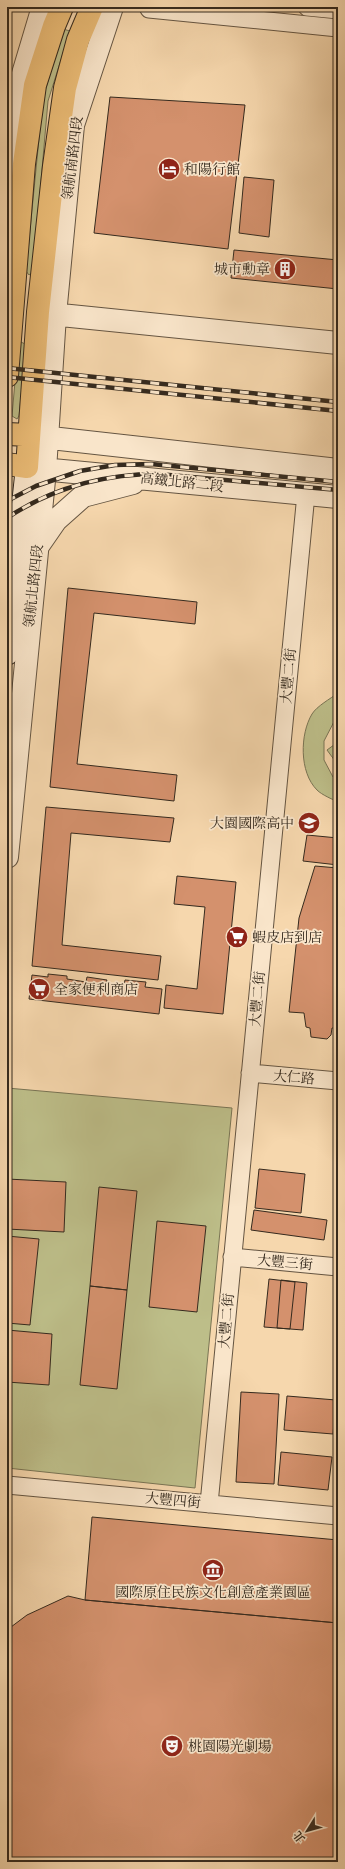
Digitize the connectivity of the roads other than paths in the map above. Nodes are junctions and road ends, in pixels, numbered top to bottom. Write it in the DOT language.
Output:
graph roads {
  1 [pos="43,7"];
  2 [pos="62,7"];
  3 [pos="92,7"];
  4 [pos="112,7"];
  5 [pos="148,7"];
  6 [pos="307,7"];
  7 [pos="338,10"];
  8 [pos="338,28"];
  9 [pos="7,176"];
  10 [pos="9,310"];
  11 [pos="47,314"];
  12 [pos="338,343"];
  13 [pos="7,376"];
  14 [pos="7,434"];
  15 [pos="38,436"];
  16 [pos="26,467"];
  17 [pos="338,470"];
  18 [pos="153,478"];
  19 [pos="306,494"];
  20 [pos="338,497"];
  21 [pos="37,549"];
  22 [pos="7,654"];
  23 [pos="7,857"];
  24 [pos="250,1073"];
  25 [pos="338,1081"];
  26 [pos="232,1257"];
  27 [pos="338,1267"];
  28 [pos="7,1485"];
  29 [pos="209,1504"];
  30 [pos="338,1516"];
  1 -- 9 [label="street"];
  2 -- 10 [label="main road"];
  3 -- 11 [label="main road, 領航南路四段"];
  4 -- 11 [label="street, 領航南路四段"];
  5 -- 8 [label="street"];
  6 -- 7 [label="street"];
  10 -- 11 [label="main road"];
  10 -- 13 [label="main road"];
  11 -- 12 [label="street"];
  11 -- 15 [label="main road, 領航北路四段"];
  14 -- 15 [label="main road"];
  15 -- 16 [label="main road, 領航北路四段"];
  15 -- 17 [label="street, 高鐵北路二段"];
  16 -- 18 [label="street, 高鐵北路二段"];
  16 -- 21 [label="street, 領航北路四段"];
  16 -- 22 [label="street, 領航北路四段"];
  18 -- 19 [label="street, 高鐵北路二段"];
  18 -- 21 [label="street"];
  19 -- 20 [label="street, 高鐵北路二段"];
  19 -- 24 [label="street, 大豐二街"];
  21 -- 23 [label="street, 領航北路四段"];
  24 -- 25 [label="street, 大仁路"];
  24 -- 26 [label="street, 大豐二街"];
  26 -- 27 [label="street, 大豐三街"];
  26 -- 29 [label="street, 大豐二街"];
  28 -- 29 [label="street, 大豐四街"];
  29 -- 30 [label="street, 大豐四街"];
}
